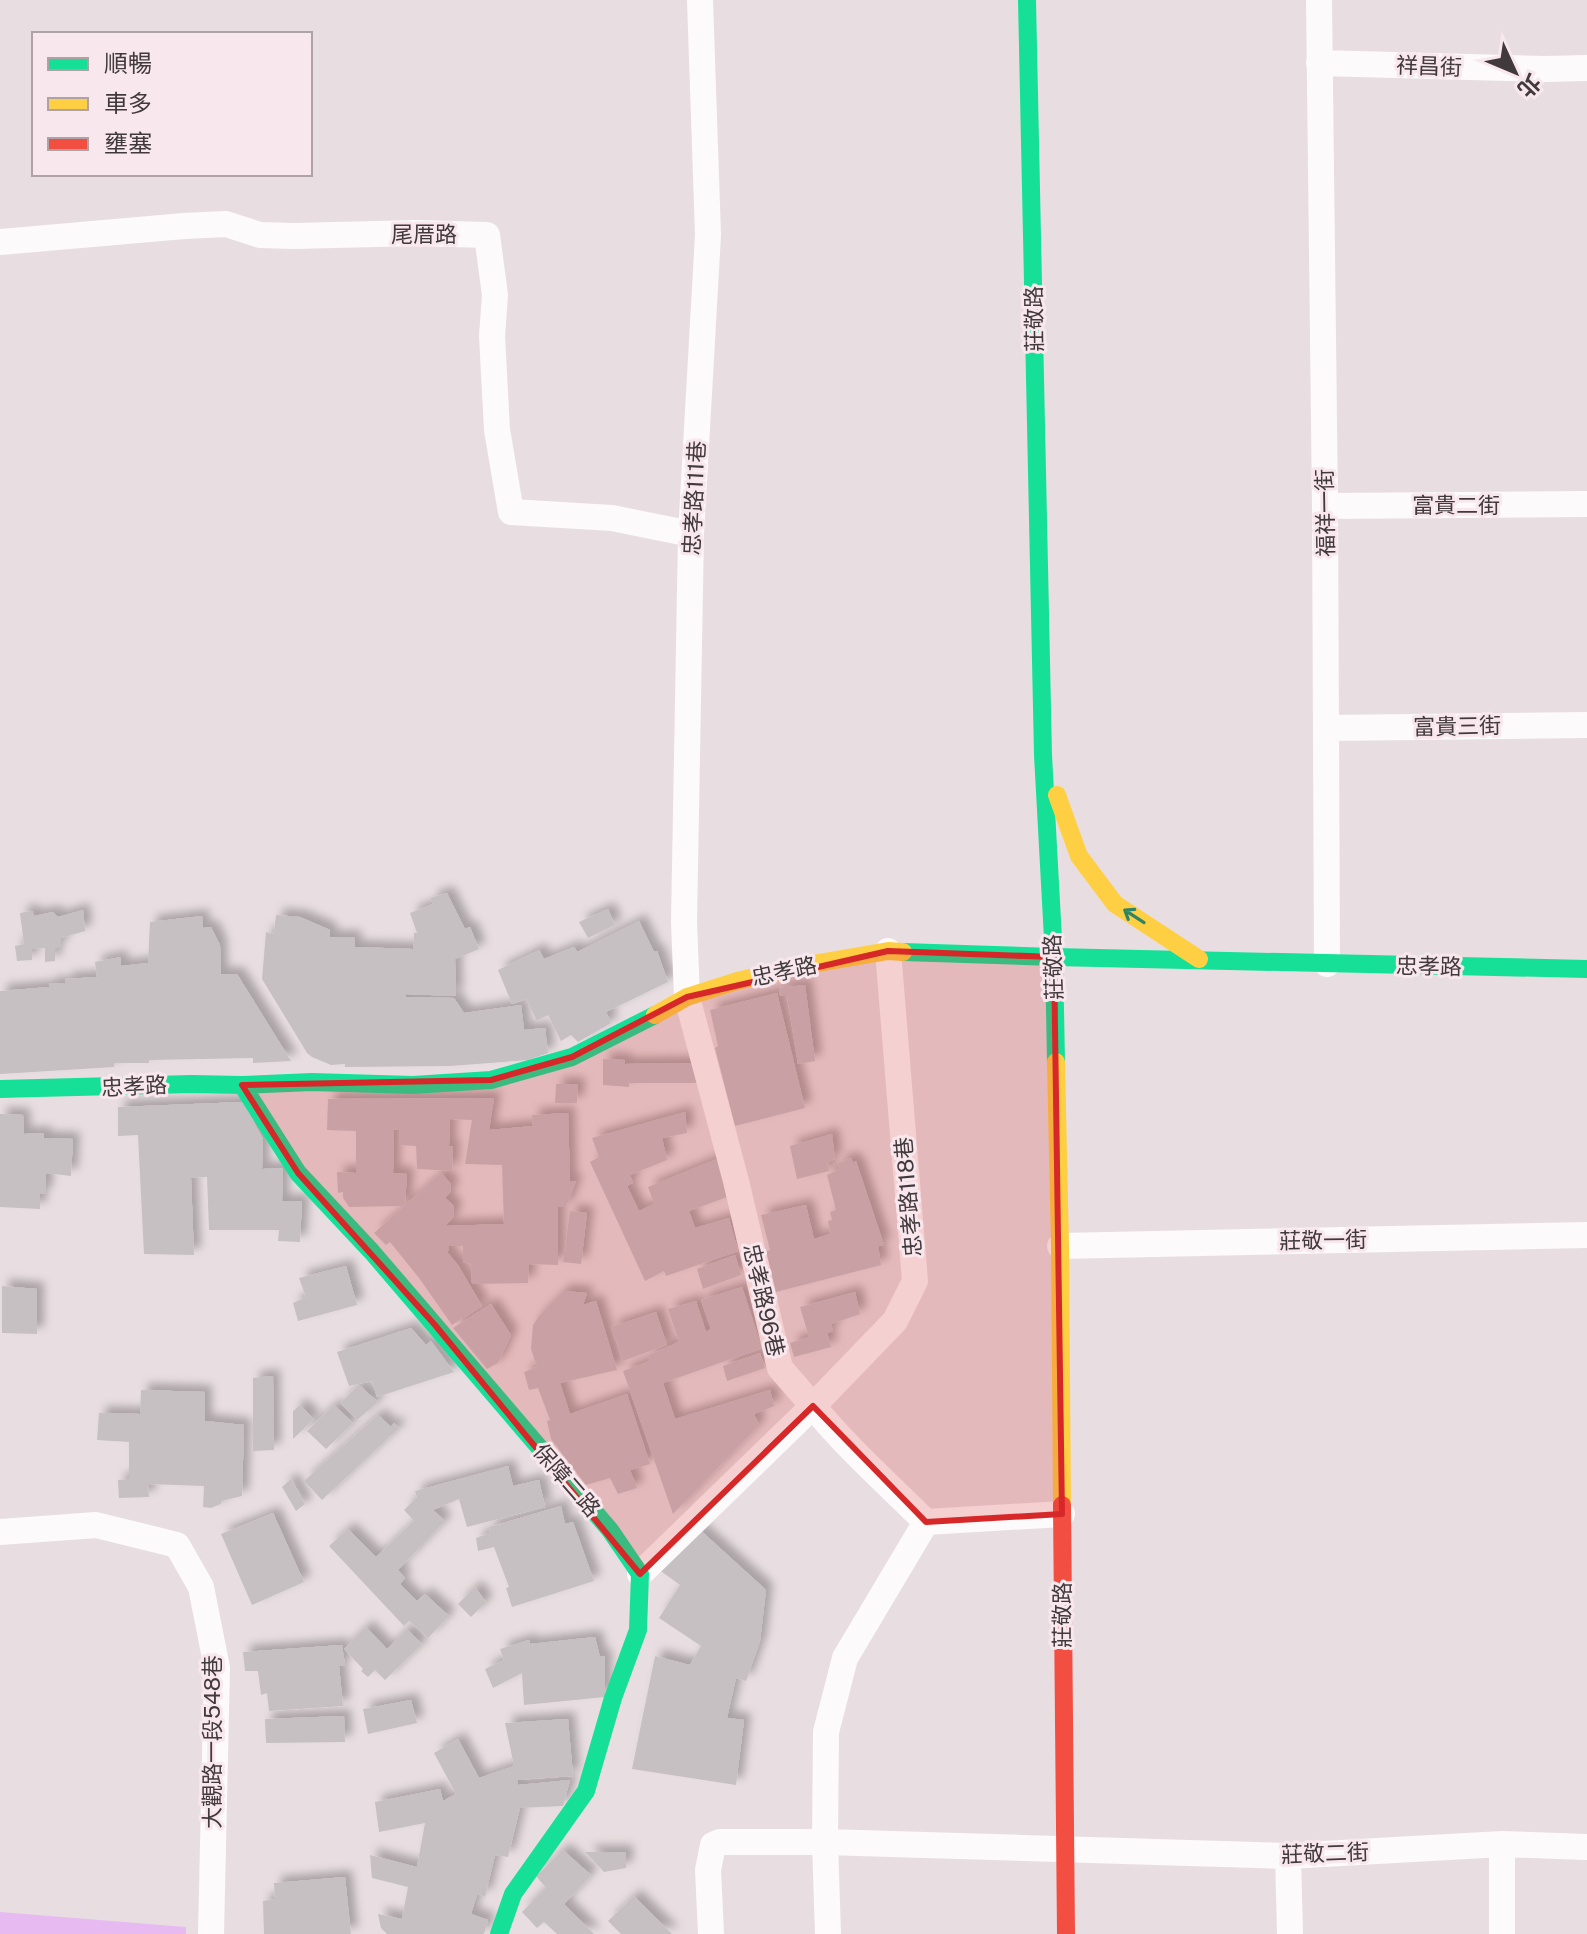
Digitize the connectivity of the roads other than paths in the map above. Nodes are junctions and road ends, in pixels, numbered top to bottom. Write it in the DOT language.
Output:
graph roads {
  1 [pos="700,0"];
  2 [pos="1027,0"];
  3 [pos="1319,0"];
  4 [pos="1319,63"];
  5 [pos="1587,68"];
  6 [pos="0,242"];
  7 [pos="1587,504"];
  8 [pos="1325,506"];
  9 [pos="691,534"];
  10 [pos="1587,725"];
  11 [pos="1326,728"];
  12 [pos="1043,755"];
  13 [pos="888,951"];
  14 [pos="1054,957"];
  15 [pos="1199,959"];
  16 [pos="1327,964"];
  17 [pos="1587,969"];
  18 [pos="687,997"];
  19 [pos="242,1085"];
  20 [pos="0,1089"];
  21 [pos="1587,1235"];
  22 [pos="1060,1246"];
  23 [pos="813,1406"];
  24 [pos="1062,1514"];
  25 [pos="926,1522"];
  26 [pos="0,1532"];
  27 [pos="640,1574"];
  28 [pos="825,1842"];
  29 [pos="1502,1844"];
  30 [pos="1587,1847"];
  31 [pos="1064,1848"];
  32 [pos="1288,1856"];
  33 [pos="211,1934"];
  34 [pos="499,1934"];
  35 [pos="711,1934"];
  36 [pos="828,1934"];
  37 [pos="1066,1934"];
  38 [pos="1290,1934"];
  39 [pos="1502,1934"];
  1 -- 9 [label="street, 忠孝路111巷"];
  2 -- 12 [label="street, 莊敬路"];
  3 -- 4 [label="street, 福祥一街"];
  4 -- 5 [label="street, 祥昌街"];
  4 -- 8 [label="street, 福祥一街"];
  6 -- 9 [label="street, 尾厝路"];
  7 -- 8 [label="street, 富貴二街"];
  8 -- 11 [label="street, 福祥一街"];
  9 -- 18 [label="street, 忠孝路111巷"];
  10 -- 11 [label="street, 富貴三街"];
  11 -- 16 [label="street, 福祥一街"];
  12 -- 14 [label="street, 莊敬路"];
  15 -- 12 [label="street, one-way"];
  13 -- 14 [label="street, 忠孝路"];
  13 -- 18 [label="street, 忠孝路"];
  13 -- 23 [label="street, 忠孝路118巷"];
  14 -- 15 [label="street, 忠孝路"];
  14 -- 22 [label="street, 莊敬路"];
  15 -- 16 [label="street, 忠孝路"];
  16 -- 17 [label="street, 忠孝路"];
  18 -- 19 [label="street, 忠孝路"];
  18 -- 23 [label="street, 忠孝路96巷"];
  19 -- 20 [label="street, 忠孝路"];
  19 -- 27 [label="street, 保障二路"];
  21 -- 22 [label="street, 莊敬一街"];
  22 -- 24 [label="street, 莊敬路"];
  23 -- 25 [label="street, 忠孝路96巷"];
  23 -- 27 [label="street"];
  24 -- 25 [label="street"];
  24 -- 31 [label="street, 莊敬路"];
  25 -- 28 [label="street"];
  26 -- 33 [label="street, 大觀路一段548巷"];
  27 -- 34 [label="street"];
  28 -- 31 [label="street, 莊敬二街"];
  28 -- 35 [label="street, 莊敬二街"];
  28 -- 36 [label="street"];
  29 -- 30 [label="street, 莊敬二街"];
  29 -- 32 [label="street, 莊敬二街"];
  29 -- 39 [label="street"];
  31 -- 32 [label="street, 莊敬二街"];
  31 -- 37 [label="street, 莊敬路"];
  32 -- 38 [label="street"];
}
